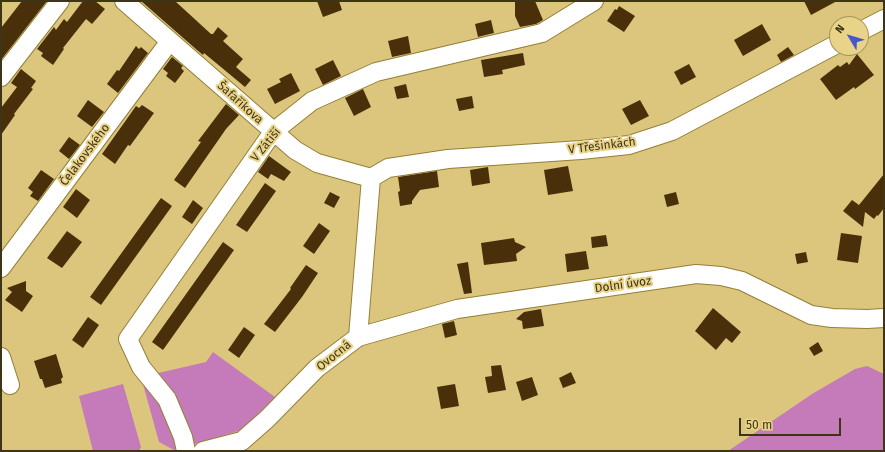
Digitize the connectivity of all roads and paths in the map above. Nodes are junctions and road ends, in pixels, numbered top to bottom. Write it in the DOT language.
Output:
graph roads {
  1 [pos="60,1"];
  2 [pos="124,1"];
  3 [pos="594,1"];
  4 [pos="884,19"];
  5 [pos="869,27"];
  6 [pos="170,41"];
  7 [pos="829,48"];
  8 [pos="1,77"];
  9 [pos="273,132"];
  10 [pos="371,178"];
  11 [pos="1,268"];
  12 [pos="884,318"];
  13 [pos="358,337"];
  14 [pos="1,357"];
  15 [pos="10,385"];
  16 [pos="186,451"];
  17 [pos="203,451"];
  1 -- 8 [label="street"];
  2 -- 6 [label="street, Šafaříkova"];
  3 -- 9 [label="street, V Zátiší"];
  4 -- 5 [label="street"];
  6 -- 9 [label="street, Šafaříkova"];
  6 -- 11 [label="street, Čelakovského"];
  7 -- 10 [label="street, V Třešinkách"];
  9 -- 10 [label="street, Šafaříkova"];
  9 -- 16 [label="street, V Zátiší"];
  10 -- 13 [label="street, Ovocná"];
  12 -- 13 [label="street, Dolní úvoz"];
  13 -- 17 [label="street, Ovocná"];
  14 -- 15 [label="street"];
}
